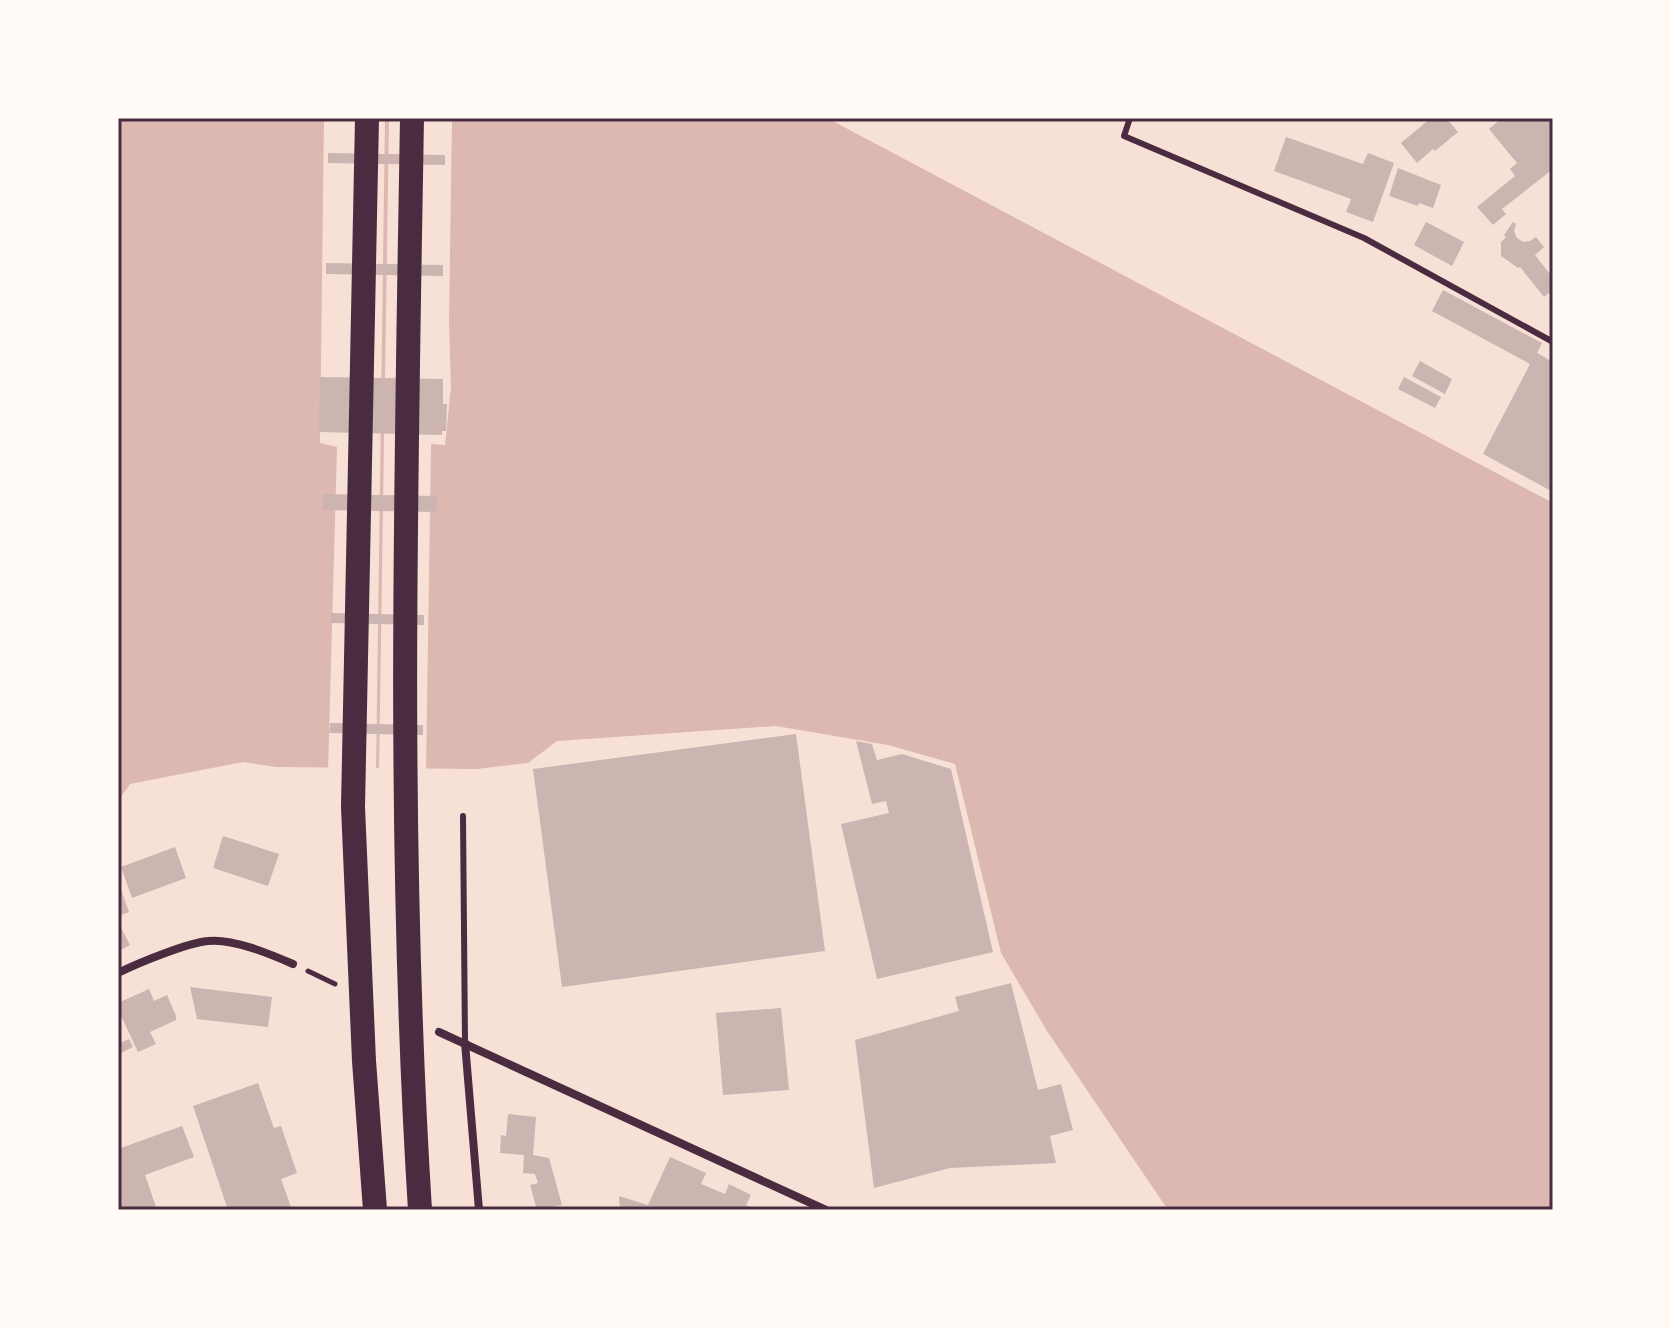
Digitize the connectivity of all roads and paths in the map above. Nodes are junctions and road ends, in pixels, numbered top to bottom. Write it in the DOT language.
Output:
graph roads {
  1 [pos="367,118"];
  2 [pos="412,118"];
  3 [pos="1130,118"];
  4 [pos="1553,342"];
  5 [pos="463,816"];
  6 [pos="293,964"];
  7 [pos="118,973"];
  8 [pos="439,1032"];
  9 [pos="465,1043"];
  10 [pos="375,1210"];
  11 [pos="420,1210"];
  12 [pos="479,1210"];
  13 [pos="826,1210"];
  1 -- 10 [label="highway"];
  2 -- 11 [label="highway"];
  3 -- 4 [label="lane"];
  5 -- 9 [label="lane"];
  6 -- 7 [label="street"];
  8 -- 9 [label="street"];
  9 -- 12 [label="street"];
  9 -- 13 [label="street"];
}
